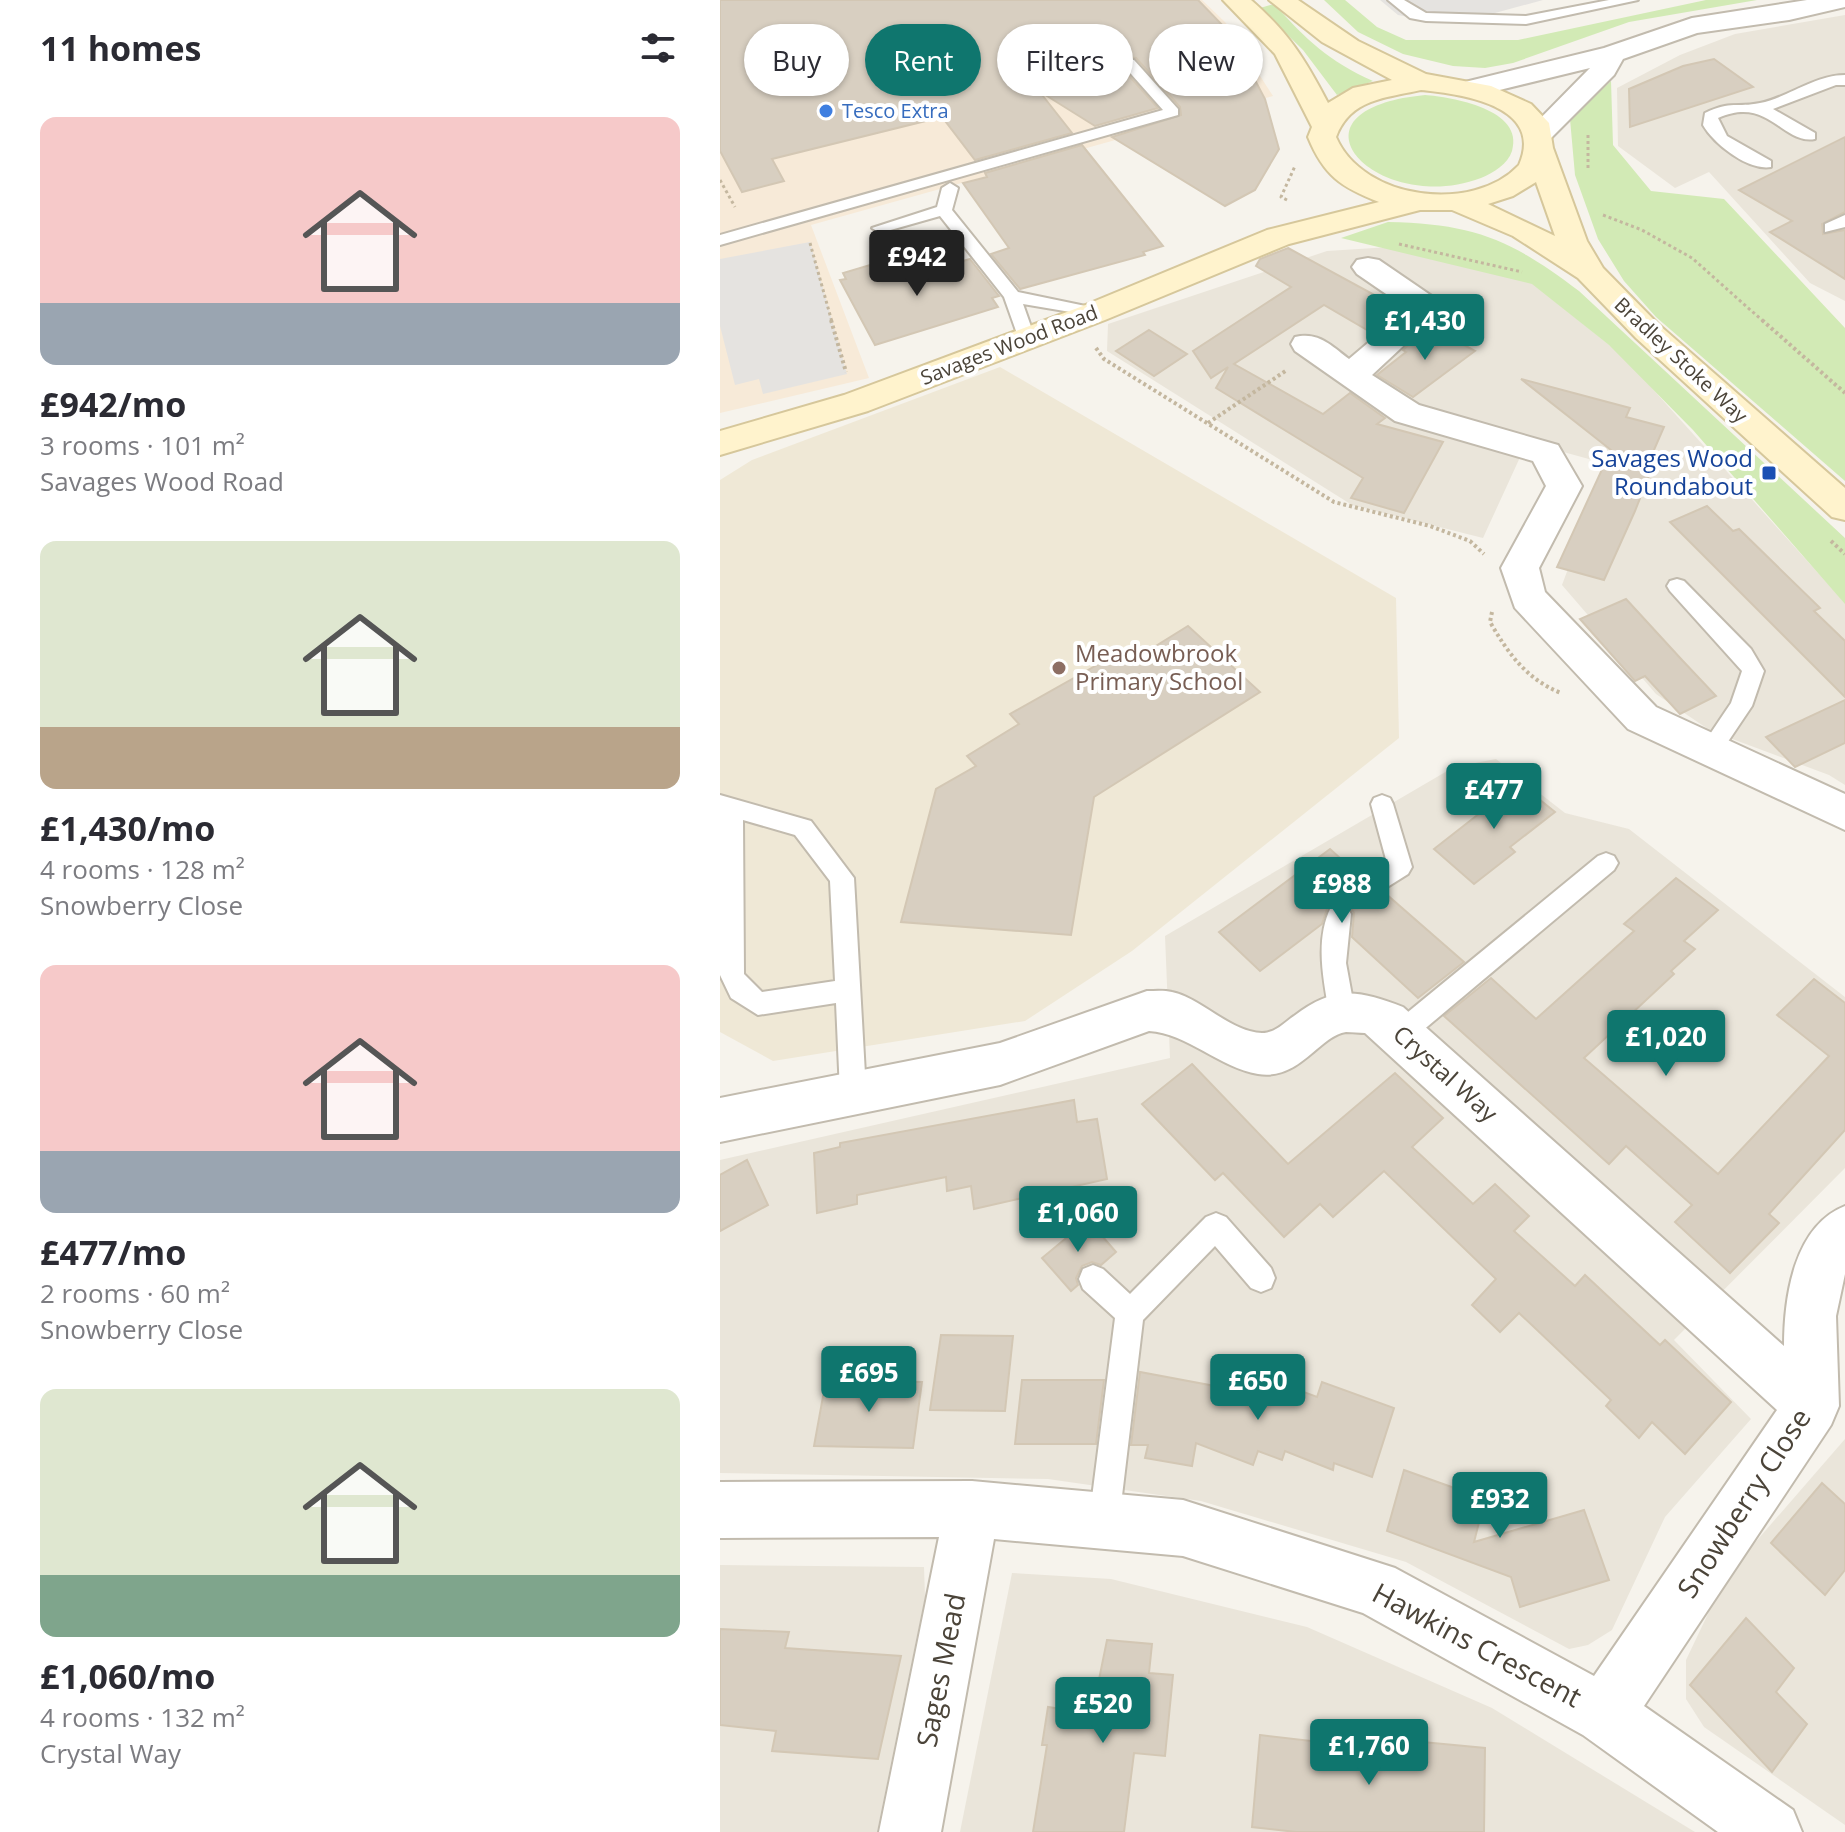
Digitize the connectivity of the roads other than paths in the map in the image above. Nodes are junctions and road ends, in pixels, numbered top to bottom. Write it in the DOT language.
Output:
graph roads {
  1 [pos="1236,0"];
  2 [pos="1282,0"];
  3 [pos="1395,0"];
  4 [pos="1631,0"];
  5 [pos="1839,0"];
  6 [pos="1613,54"];
  7 [pos="1133,67"];
  8 [pos="1421,82"];
  9 [pos="1841,82"];
  10 [pos="1475,88"];
  11 [pos="1761,108"];
  12 [pos="1324,124"];
  13 [pos="1809,136"];
  14 [pos="1540,142"];
  15 [pos="1765,164"];
  16 [pos="1320,184"];
  17 [pos="950,188"];
  18 [pos="1415,202"];
  19 [pos="1458,202"];
  20 [pos="944,210"];
  21 [pos="880,228"];
  22 [pos="1278,237"];
  23 [pos="720,240"];
  24 [pos="1368,267"];
  25 [pos="1590,273"];
  26 [pos="1012,296"];
  27 [pos="1084,316"];
  28 [pos="1026,338"];
  29 [pos="1312,347"];
  30 [pos="1350,376"];
  31 [pos="726,445"];
  32 [pos="1845,508"];
  33 [pos="1677,586"];
  34 [pos="1711,749"];
  35 [pos="1382,804"];
  36 [pos="725,805"];
  37 [pos="1845,813"];
  38 [pos="1606,863"];
  39 [pos="1373,886"];
  40 [pos="1339,914"];
  41 [pos="849,990"];
  42 [pos="1342,1012"];
  43 [pos="1400,1034"];
  44 [pos="853,1092"];
  45 [pos="720,1120"];
  46 [pos="1845,1230"];
  47 [pos="1261,1278"];
  48 [pos="1093,1279"];
  49 [pos="1130,1313"];
  50 [pos="1812,1406"];
  51 [pos="972,1509"];
  52 [pos="720,1510"];
  53 [pos="1104,1521"];
  54 [pos="1604,1714"];
  55 [pos="910,1832"];
  56 [pos="1771,1832"];
  1 -- 12 [label="street"];
  2 -- 8 [label="street"];
  3 -- 4 [label="lane"];
  5 -- 6 [label="street"];
  6 -- 10 [label="street"];
  6 -- 14 [label="street"];
  7 -- 23 [label="lane"];
  8 -- 10 [label="street"];
  8 -- 12 [label="street"];
  9 -- 11 [label="lane"];
  10 -- 14 [label="street"];
  11 -- 13 [label="lane"];
  11 -- 15 [label="lane"];
  12 -- 16 [label="street"];
  14 -- 19 [label="street"];
  14 -- 25 [label="street, Bradley Stoke Way"];
  16 -- 18 [label="street"];
  16 -- 22 [label="street, Savages Wood Road"];
  17 -- 20 [label="lane"];
  18 -- 19 [label="street"];
  18 -- 22 [label="street, Savages Wood Road"];
  19 -- 25 [label="street, Bradley Stoke Way"];
  20 -- 21 [label="lane"];
  20 -- 26 [label="lane"];
  22 -- 27 [label="street, Savages Wood Road"];
  24 -- 30 [label="street"];
  25 -- 32 [label="street, Bradley Stoke Way"];
  26 -- 27 [label="lane"];
  26 -- 28 [label="lane"];
  27 -- 28 [label="street, Savages Wood Road"];
  28 -- 31 [label="street, Savages Wood Road"];
  29 -- 30 [label="street"];
  30 -- 34 [label="street"];
  33 -- 34 [label="lane"];
  34 -- 37 [label="street"];
  35 -- 39 [label="lane"];
  36 -- 41 [label="lane"];
  36 -- 41 [label="lane"];
  38 -- 43 [label="lane"];
  40 -- 42 [label="lane"];
  41 -- 44 [label="lane"];
  42 -- 43 [label="street, Crystal Way"];
  42 -- 44 [label="street"];
  43 -- 50 [label="street, Crystal Way"];
  44 -- 45 [label="street"];
  46 -- 50 [label="street, Snowberry Close"];
  47 -- 49 [label="lane"];
  48 -- 49 [label="lane"];
  49 -- 53 [label="lane"];
  50 -- 54 [label="street, Snowberry Close"];
  51 -- 52 [label="street, Hawkins Crescent"];
  51 -- 53 [label="street, Hawkins Crescent"];
  51 -- 55 [label="street, Sages Mead"];
  53 -- 54 [label="street, Hawkins Crescent"];
  54 -- 56 [label="street, Hawkins Crescent"];
}
